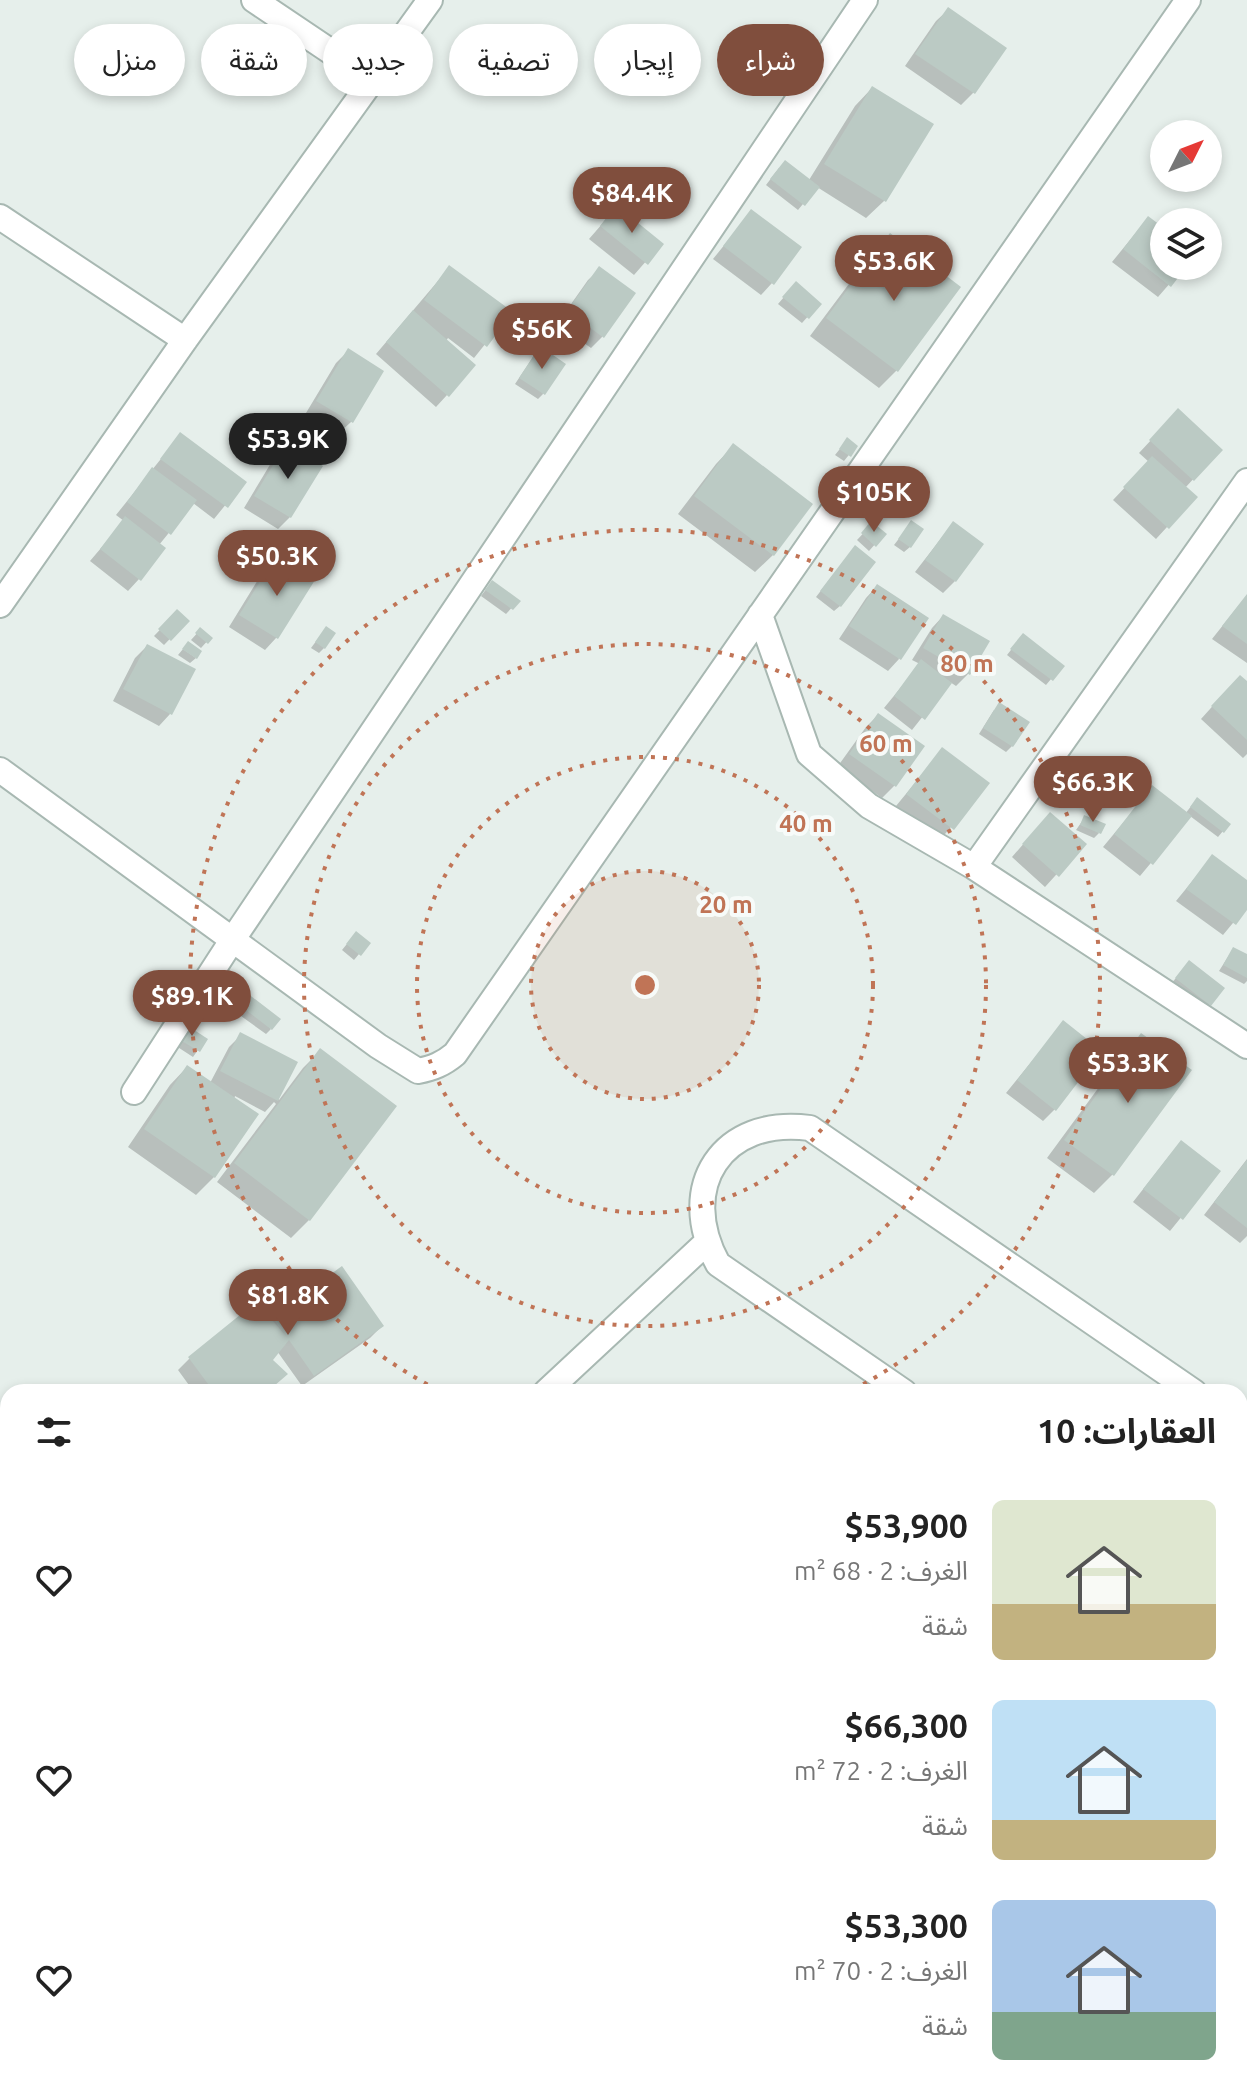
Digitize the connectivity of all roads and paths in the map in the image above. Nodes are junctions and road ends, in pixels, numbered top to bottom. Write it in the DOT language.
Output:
graph roads {
  1 [pos="254,0"];
  2 [pos="430,0"];
  3 [pos="865,0"];
  4 [pos="1188,0"];
  5 [pos="413,24"];
  6 [pos="323,46"];
  7 [pos="361,96"];
  8 [pos="0,217"];
  9 [pos="185,340"];
  10 [pos="1247,481"];
  11 [pos="0,605"];
  12 [pos="760,615"];
  13 [pos="0,770"];
  14 [pos="974,867"];
  15 [pos="231,942"];
  16 [pos="1247,1046"];
  17 [pos="134,1092"];
  18 [pos="706,1243"];
  19 [pos="555,1384"];
  20 [pos="892,1384"];
  21 [pos="1182,1384"];
  1 -- 6 [label="street"];
  2 -- 5 [label="street"];
  3 -- 15 [label="street"];
  4 -- 12 [label="street"];
  7 -- 9 [label="street"];
  8 -- 9 [label="street"];
  9 -- 11 [label="street"];
  10 -- 14 [label="street"];
  12 -- 14 [label="street"];
  12 -- 15 [label="street"];
  13 -- 15 [label="street"];
  14 -- 16 [label="street"];
  15 -- 17 [label="street"];
  18 -- 19 [label="street"];
  18 -- 20 [label="street"];
  18 -- 21 [label="street"];
}
